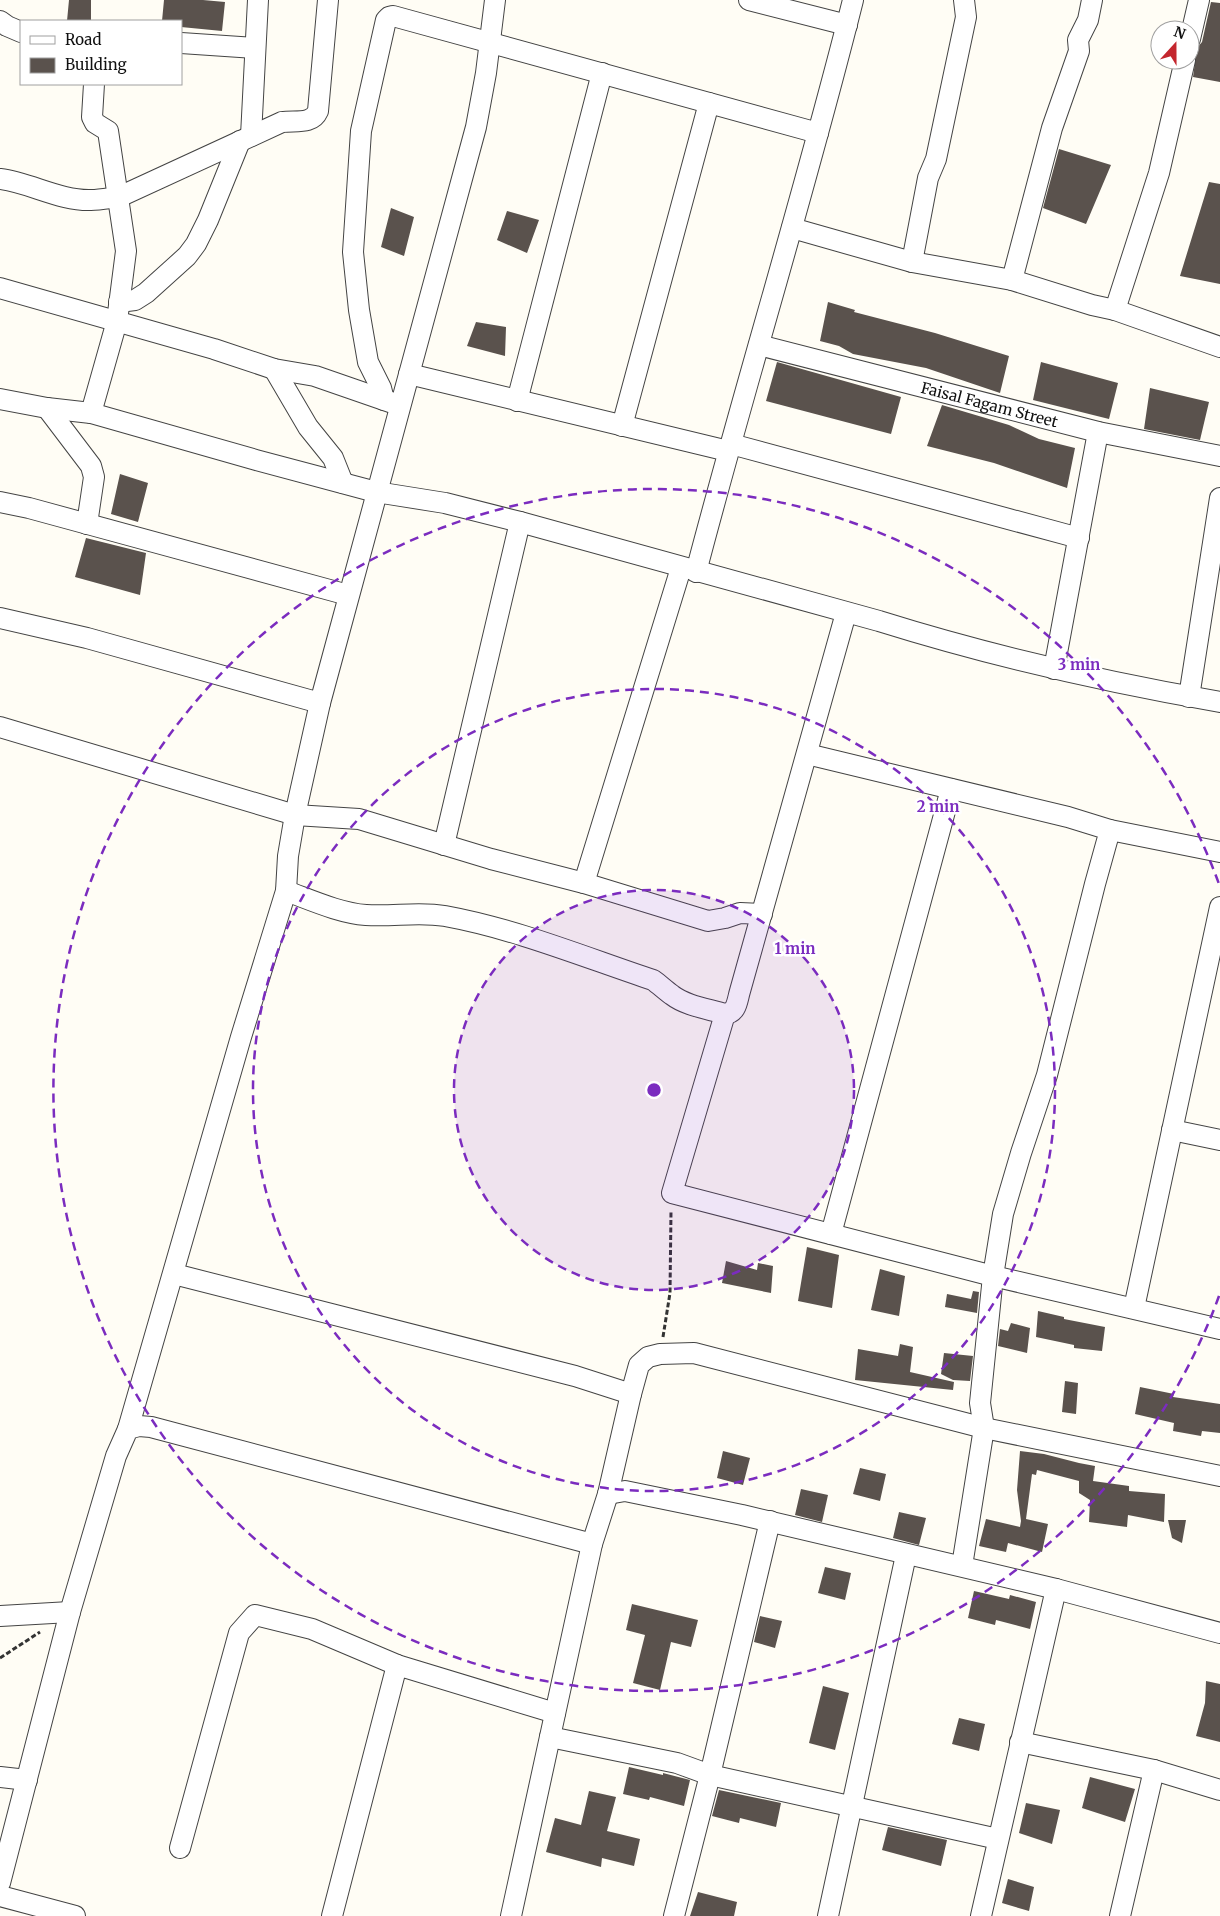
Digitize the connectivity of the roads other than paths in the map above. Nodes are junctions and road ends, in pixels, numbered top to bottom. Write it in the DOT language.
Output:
graph roads {
  1 [pos="258,0"];
  2 [pos="328,0"];
  3 [pos="495,0"];
  4 [pos="749,0"];
  5 [pos="853,0"];
  6 [pos="964,0"];
  7 [pos="1092,0"];
  8 [pos="1199,0"];
  9 [pos="1194,20"];
  10 [pos="0,21"];
  11 [pos="847,25"];
  12 [pos="20,32"];
  13 [pos="490,42"];
  14 [pos="182,43"];
  15 [pos="255,48"];
  16 [pos="1183,70"];
  17 [pos="602,73"];
  18 [pos="94,85"];
  19 [pos="709,103"];
  20 [pos="818,133"];
  21 [pos="246,139"];
  22 [pos="0,179"];
  23 [pos="119,197"];
  24 [pos="792,228"];
  25 [pos="912,262"];
  26 [pos="1012,280"];
  27 [pos="0,288"];
  28 [pos="1115,310"];
  29 [pos="118,311"];
  30 [pos="759,345"];
  31 [pos="1220,347"];
  32 [pos="274,369"];
  33 [pos="408,374"];
  34 [pos="0,399"];
  35 [pos="517,401"];
  36 [pos="392,403"];
  37 [pos="47,408"];
  38 [pos="91,413"];
  39 [pos="622,426"];
  40 [pos="1098,432"];
  41 [pos="729,448"];
  42 [pos="1220,456"];
  43 [pos="343,483"];
  44 [pos="376,492"];
  45 [pos="1220,498"];
  46 [pos="0,502"];
  47 [pos="520,522"];
  48 [pos="87,524"];
  49 [pos="1079,538"];
  50 [pos="1216,551"];
  51 [pos="689,570"];
  52 [pos="348,595"];
  53 [pos="846,613"];
  54 [pos="0,618"];
  55 [pos="1054,669"];
  56 [pos="1189,696"];
  57 [pos="1220,702"];
  58 [pos="320,703"];
  59 [pos="0,727"];
  60 [pos="807,754"];
  61 [pos="951,789"];
  62 [pos="295,815"];
  63 [pos="1110,830"];
  64 [pos="444,845"];
  65 [pos="1220,852"];
  66 [pos="584,883"];
  67 [pos="286,892"];
  68 [pos="1220,907"];
  69 [pos="762,914"];
  70 [pos="725,1014"];
  71 [pos="1172,1130"];
  72 [pos="1220,1140"];
  73 [pos="831,1234"];
  74 [pos="174,1274"];
  75 [pos="994,1276"];
  76 [pos="1134,1308"];
  77 [pos="1220,1329"];
  78 [pos="631,1394"];
  79 [pos="984,1428"];
  80 [pos="128,1429"];
  81 [pos="1220,1476"];
  82 [pos="608,1494"];
  83 [pos="770,1521"];
  84 [pos="592,1544"];
  85 [pos="906,1555"];
  86 [pos="962,1566"];
  87 [pos="1056,1589"];
  88 [pos="70,1612"];
  89 [pos="0,1616"];
  90 [pos="1220,1633"];
  91 [pos="398,1665"];
  92 [pos="555,1713"];
  93 [pos="550,1737"];
  94 [pos="1020,1742"];
  95 [pos="1154,1770"];
  96 [pos="710,1775"];
  97 [pos="0,1777"];
  98 [pos="27,1780"];
  99 [pos="1220,1790"];
  100 [pos="853,1807"];
  101 [pos="998,1839"];
  102 [pos="180,1848"];
  103 [pos="0,1883"];
  104 [pos="0,1896"];
  105 [pos="76,1916"];
  106 [pos="332,1916"];
  107 [pos="511,1916"];
  108 [pos="674,1916"];
  109 [pos="828,1916"];
  110 [pos="981,1916"];
  111 [pos="1120,1916"];
  1 -- 15 [label="street"];
  2 -- 21 [label="street"];
  3 -- 13 [label="street"];
  4 -- 11 [label="street"];
  5 -- 11 [label="street"];
  6 -- 25 [label="street"];
  7 -- 26 [label="street"];
  8 -- 9 [label="street"];
  10 -- 12 [label="street"];
  11 -- 20 [label="street"];
  13 -- 17 [label="street"];
  13 -- 33 [label="street"];
  13 -- 36 [label="street"];
  14 -- 15 [label="street"];
  15 -- 21 [label="street"];
  16 -- 28 [label="street"];
  17 -- 19 [label="street"];
  17 -- 35 [label="street"];
  18 -- 23 [label="street"];
  19 -- 20 [label="street"];
  19 -- 39 [label="street"];
  20 -- 24 [label="street"];
  21 -- 23 [label="street"];
  21 -- 29 [label="street"];
  22 -- 23 [label="street"];
  23 -- 29 [label="street"];
  24 -- 25 [label="street"];
  24 -- 30 [label="street"];
  25 -- 26 [label="street"];
  26 -- 28 [label="street"];
  27 -- 29 [label="street"];
  28 -- 31 [label="street"];
  29 -- 32 [label="street"];
  29 -- 38 [label="street"];
  30 -- 40 [label="street, Faisal Fagam Street"];
  30 -- 41 [label="street"];
  32 -- 36 [label="street"];
  32 -- 43 [label="street"];
  33 -- 35 [label="street"];
  33 -- 36 [label="street"];
  34 -- 37 [label="street"];
  35 -- 39 [label="street"];
  36 -- 44 [label="street"];
  37 -- 38 [label="street"];
  37 -- 48 [label="street"];
  38 -- 43 [label="street"];
  39 -- 41 [label="street"];
  40 -- 42 [label="street, Faisal Fagam Street"];
  40 -- 49 [label="street"];
  41 -- 49 [label="street"];
  41 -- 51 [label="street"];
  43 -- 44 [label="street"];
  44 -- 47 [label="street"];
  44 -- 52 [label="street"];
  45 -- 50 [label="street"];
  46 -- 48 [label="street"];
  47 -- 51 [label="street"];
  47 -- 64 [label="street"];
  48 -- 52 [label="street"];
  49 -- 55 [label="street"];
  50 -- 56 [label="street"];
  51 -- 53 [label="street"];
  51 -- 66 [label="street"];
  52 -- 58 [label="street"];
  53 -- 55 [label="street"];
  53 -- 60 [label="street"];
  54 -- 58 [label="street"];
  55 -- 56 [label="street"];
  56 -- 57 [label="street"];
  58 -- 62 [label="street"];
  59 -- 62 [label="street"];
  60 -- 61 [label="street"];
  60 -- 69 [label="street"];
  61 -- 63 [label="street"];
  61 -- 73 [label="street"];
  62 -- 64 [label="street"];
  62 -- 67 [label="street"];
  63 -- 65 [label="street"];
  63 -- 75 [label="street"];
  64 -- 66 [label="street"];
  66 -- 69 [label="street"];
  67 -- 70 [label="street"];
  67 -- 74 [label="street"];
  68 -- 71 [label="street"];
  69 -- 70 [label="street"];
  70 -- 73 [label="street"];
  71 -- 72 [label="street"];
  71 -- 76 [label="street"];
  73 -- 75 [label="street"];
  74 -- 78 [label="street"];
  74 -- 80 [label="street"];
  75 -- 76 [label="street"];
  75 -- 79 [label="street"];
  76 -- 77 [label="street"];
  78 -- 79 [label="street"];
  78 -- 82 [label="street"];
  79 -- 81 [label="street"];
  79 -- 86 [label="street"];
  80 -- 84 [label="street"];
  80 -- 88 [label="street"];
  82 -- 83 [label="street"];
  82 -- 84 [label="street"];
  83 -- 85 [label="street"];
  83 -- 96 [label="street"];
  84 -- 92 [label="street"];
  85 -- 86 [label="street"];
  85 -- 100 [label="street"];
  86 -- 87 [label="street"];
  87 -- 90 [label="street"];
  87 -- 94 [label="street"];
  88 -- 89 [label="street"];
  88 -- 98 [label="street"];
  91 -- 92 [label="street"];
  91 -- 102 [label="street"];
  91 -- 106 [label="street"];
  92 -- 93 [label="street"];
  93 -- 96 [label="street"];
  93 -- 107 [label="street"];
  94 -- 95 [label="street"];
  94 -- 101 [label="street"];
  95 -- 99 [label="street"];
  95 -- 111 [label="street"];
  96 -- 100 [label="street"];
  96 -- 108 [label="street"];
  97 -- 98 [label="street"];
  98 -- 103 [label="street"];
  100 -- 101 [label="street"];
  100 -- 109 [label="street"];
  101 -- 110 [label="street"];
  104 -- 105 [label="street"];
}
